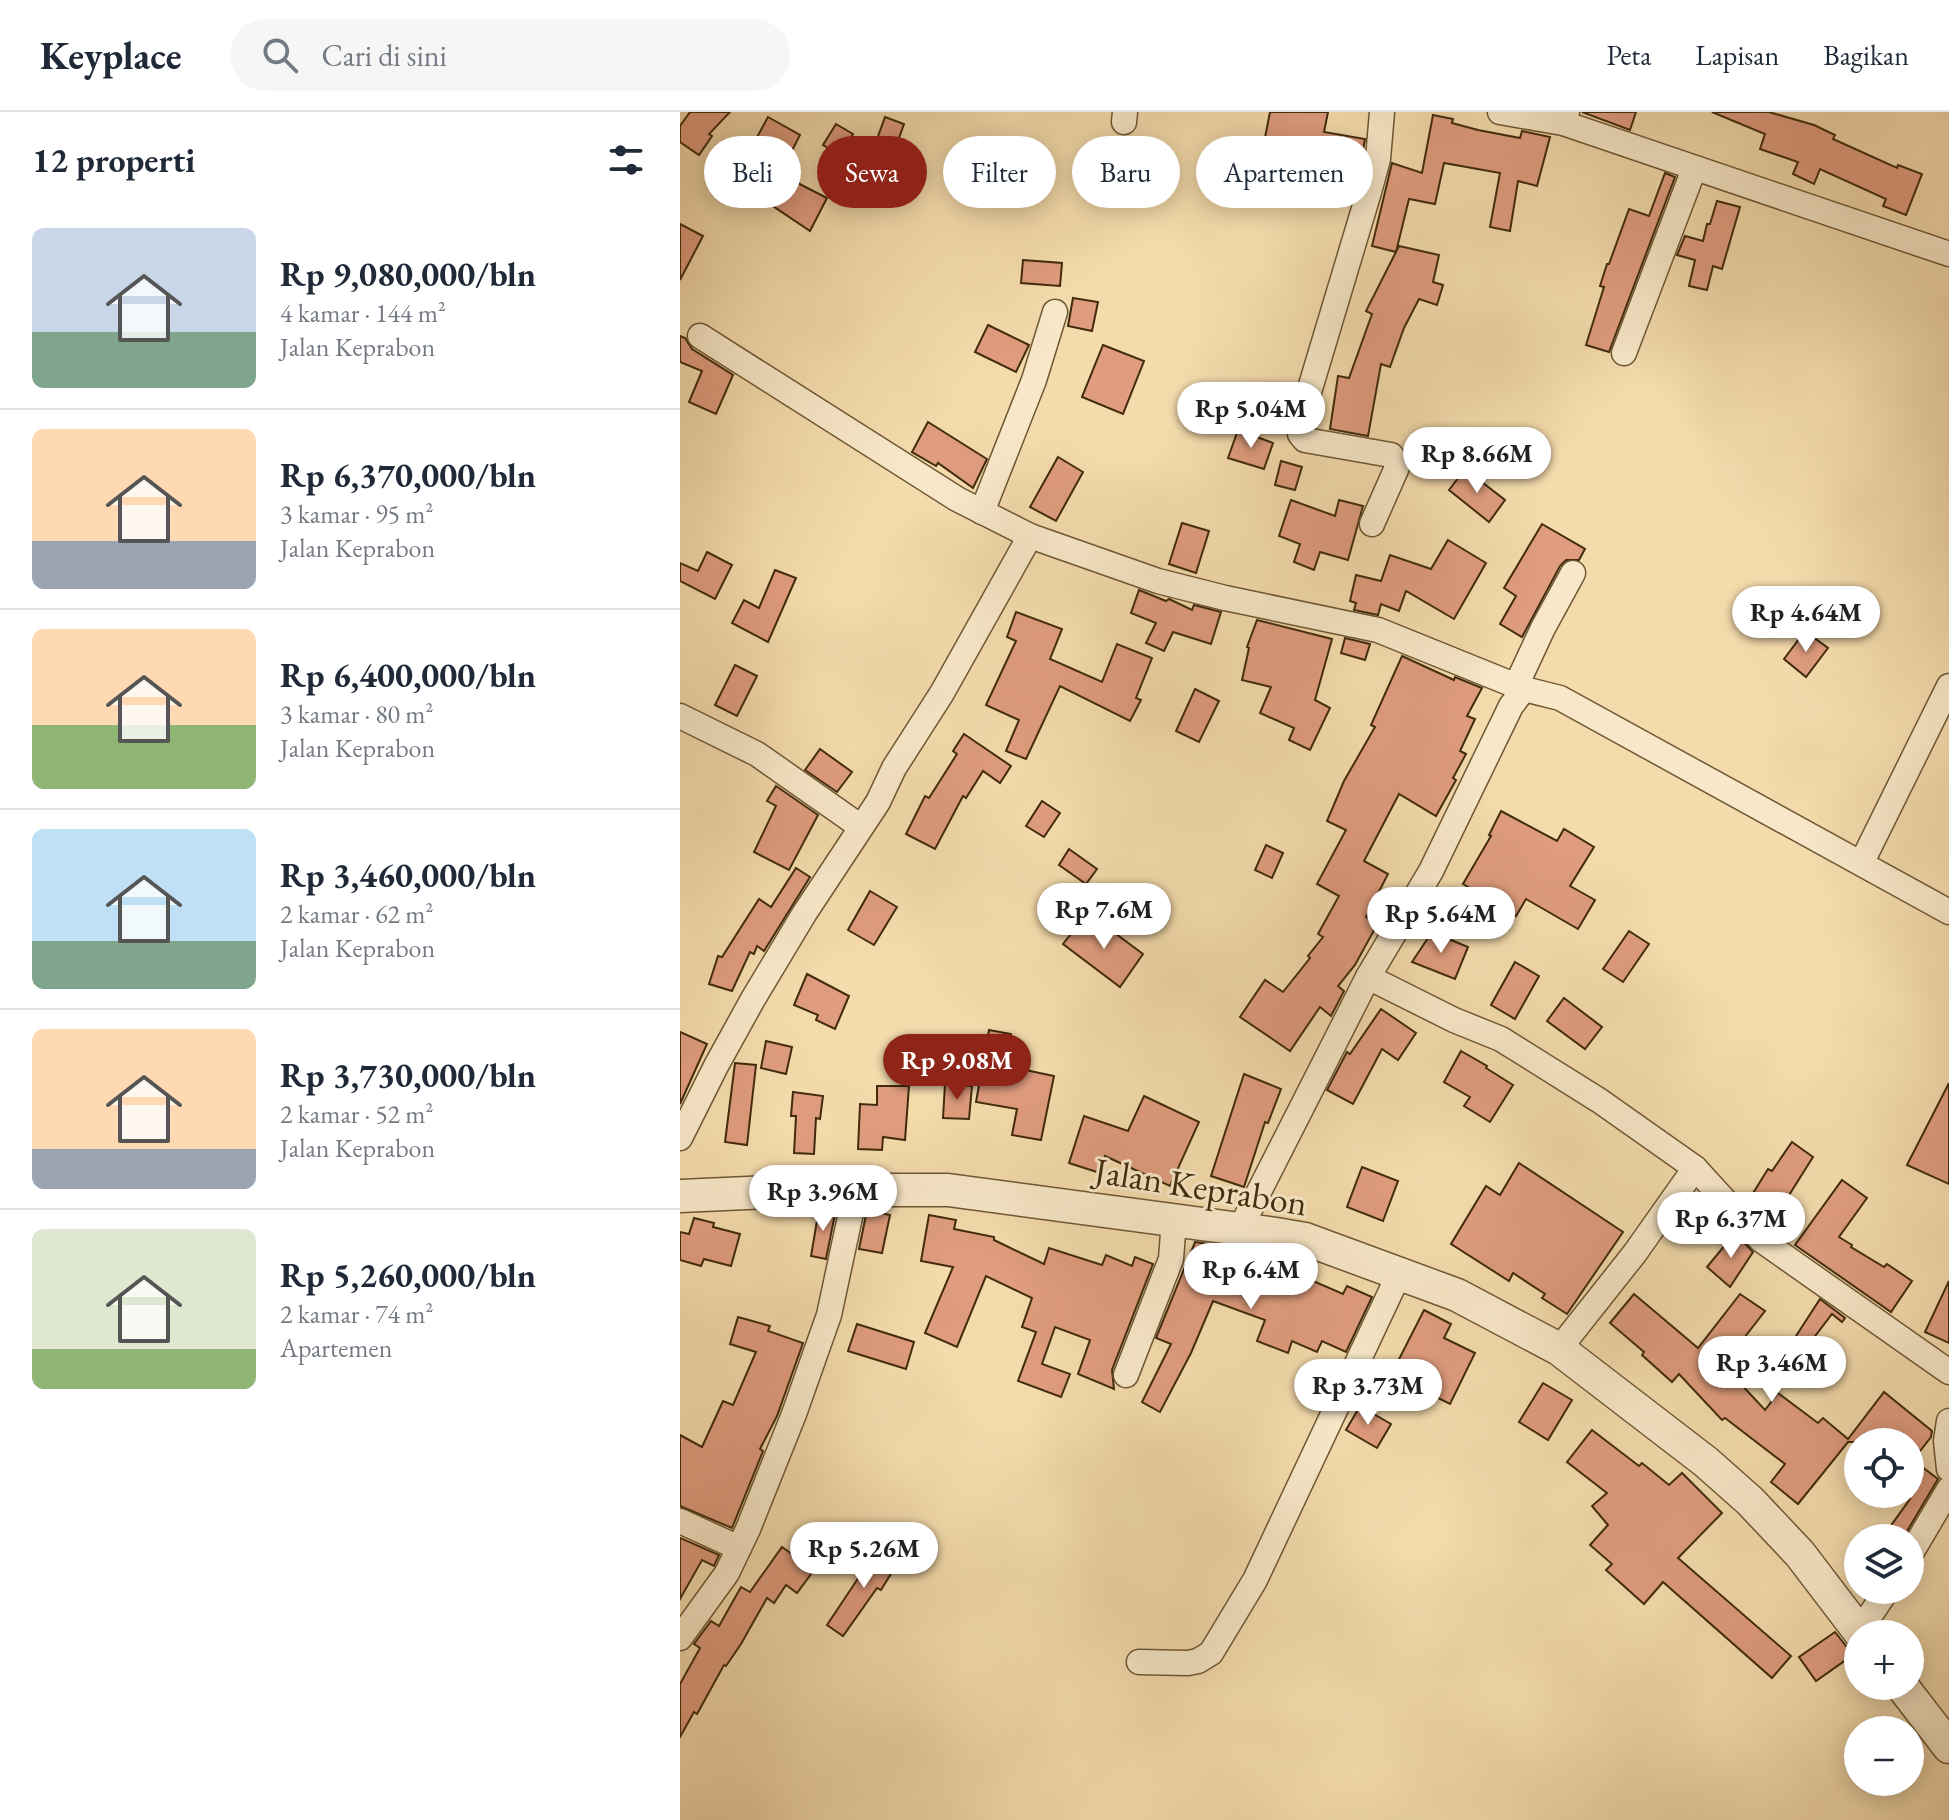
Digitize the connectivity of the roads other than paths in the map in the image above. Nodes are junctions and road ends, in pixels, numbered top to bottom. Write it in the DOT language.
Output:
graph roads {
  1 [pos="1382,112"];
  2 [pos="1500,112"];
  3 [pos="1565,118"];
  4 [pos="1694,169"];
  5 [pos="1949,254"];
  6 [pos="1055,312"];
  7 [pos="700,336"];
  8 [pos="1624,353"];
  9 [pos="982,512"];
  10 [pos="1372,524"];
  11 [pos="1030,536"];
  12 [pos="1573,573"];
  13 [pos="1949,686"];
  14 [pos="1520,688"];
  15 [pos="680,716"];
  16 [pos="861,827"];
  17 [pos="1862,862"];
  18 [pos="1949,912"];
  19 [pos="1368,977"];
  20 [pos="680,1138"];
  21 [pos="1695,1168"];
  22 [pos="856,1189"];
  23 [pos="680,1196"];
  24 [pos="1174,1220"];
  25 [pos="1240,1229"];
  26 [pos="1400,1272"];
  27 [pos="1559,1349"];
  28 [pos="1949,1372"];
  29 [pos="1126,1375"];
  30 [pos="1949,1421"];
  31 [pos="1949,1469"];
  32 [pos="1949,1489"];
  33 [pos="680,1521"];
  34 [pos="1924,1531"];
  35 [pos="739,1548"];
  36 [pos="1850,1620"];
  37 [pos="680,1638"];
  38 [pos="1139,1662"];
  39 [pos="1913,1700"];
  40 [pos="1949,1747"];
  1 -- 10 [label="street"];
  2 -- 3 [label="street"];
  3 -- 4 [label="street"];
  4 -- 5 [label="street"];
  4 -- 8 [label="street"];
  6 -- 9 [label="street"];
  7 -- 9 [label="street"];
  9 -- 11 [label="street"];
  11 -- 14 [label="street"];
  11 -- 16 [label="street"];
  12 -- 14 [label="street"];
  13 -- 17 [label="street"];
  14 -- 17 [label="street"];
  14 -- 19 [label="street"];
  15 -- 16 [label="street"];
  16 -- 20 [label="street"];
  17 -- 18 [label="street"];
  19 -- 21 [label="street"];
  19 -- 25 [label="street"];
  21 -- 27 [label="street"];
  21 -- 28 [label="street"];
  22 -- 23 [label="street, Jalan Keprabon"];
  22 -- 24 [label="street, Jalan Keprabon"];
  22 -- 35 [label="street"];
  24 -- 25 [label="street, Jalan Keprabon"];
  24 -- 29 [label="street"];
  25 -- 26 [label="street, Jalan Keprabon"];
  26 -- 27 [label="street, Jalan Keprabon"];
  26 -- 38 [label="street"];
  27 -- 36 [label="street, Jalan Keprabon"];
  30 -- 31 [label="street"];
  32 -- 34 [label="street"];
  33 -- 35 [label="street"];
  35 -- 37 [label="street"];
  39 -- 40 [label="street"];
}
